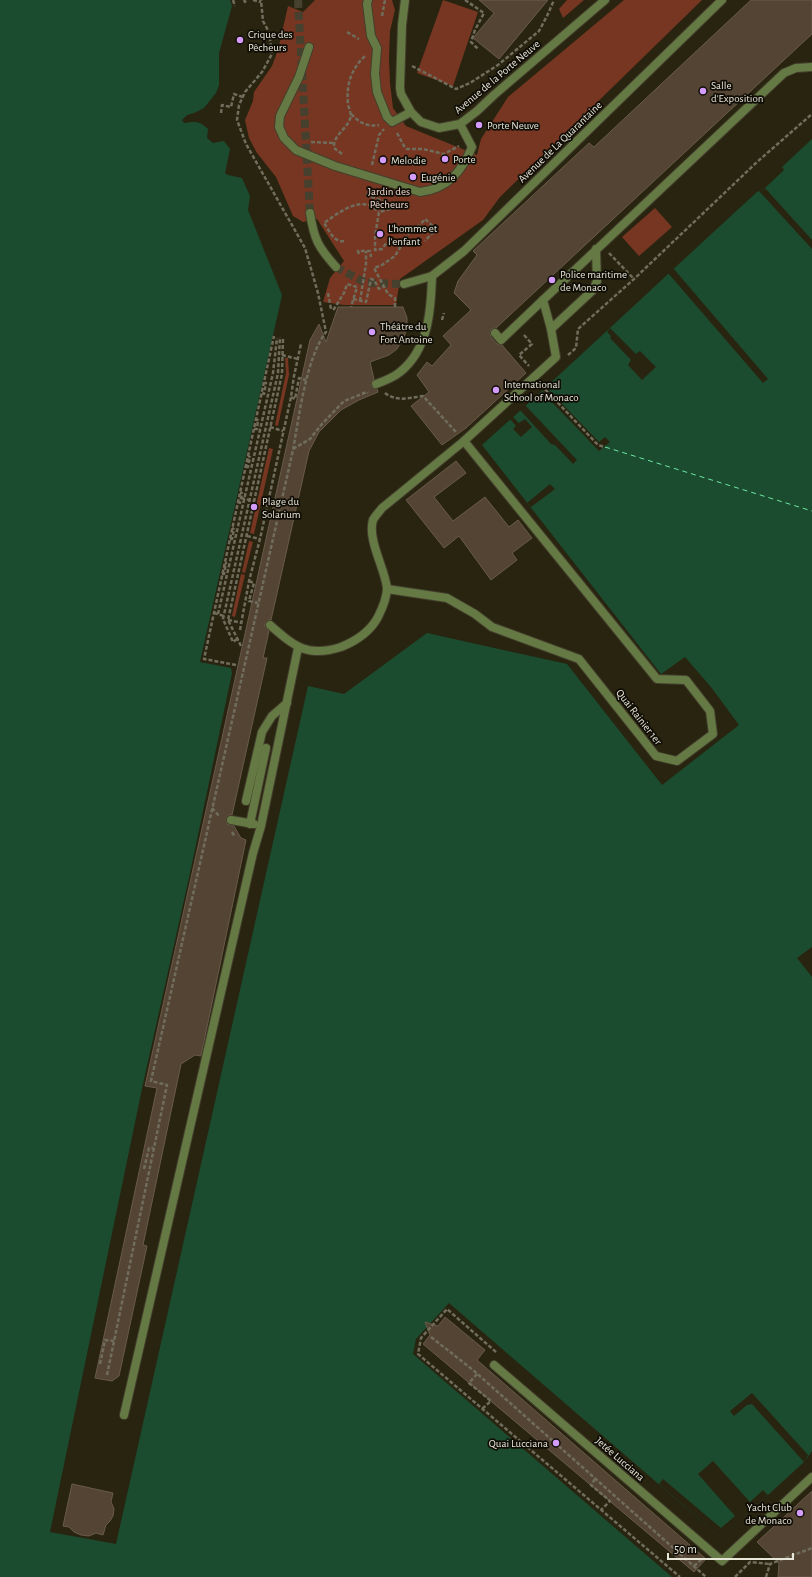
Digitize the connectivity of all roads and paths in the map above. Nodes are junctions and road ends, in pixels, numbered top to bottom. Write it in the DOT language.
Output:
graph roads {
  1 [pos="233,0"];
  2 [pos="253,0"];
  3 [pos="368,0"];
  4 [pos="405,0"];
  5 [pos="464,0"];
  6 [pos="554,0"];
  7 [pos="605,0"];
  8 [pos="722,0"];
  9 [pos="261,1"];
  10 [pos="235,6"];
  11 [pos="309,47"];
  12 [pos="377,48"];
  13 [pos="478,49"];
  14 [pos="411,65"];
  15 [pos="812,67"];
  16 [pos="242,97"];
  17 [pos="411,112"];
  18 [pos="221,113"];
  19 [pos="351,114"];
  20 [pos="812,114"];
  21 [pos="392,122"];
  22 [pos="460,124"];
  23 [pos="469,141"];
  24 [pos="311,142"];
  25 [pos="334,142"];
  26 [pos="347,157"];
  27 [pos="366,162"];
  28 [pos="372,164"];
  29 [pos="374,177"];
  30 [pos="379,212"];
  31 [pos="310,213"];
  32 [pos="425,240"];
  33 [pos="344,241"];
  34 [pos="599,246"];
  35 [pos="400,247"];
  36 [pos="366,251"];
  37 [pos="358,254"];
  38 [pos="371,257"];
  39 [pos="336,267"];
  40 [pos="432,276"];
  41 [pos="634,279"];
  42 [pos="404,284"];
  43 [pos="383,287"];
  44 [pos="328,293"];
  45 [pos="354,299"];
  46 [pos="542,300"];
  47 [pos="360,301"];
  48 [pos="351,307"];
  49 [pos="395,307"];
  50 [pos="516,326"];
  51 [pos="551,329"];
  52 [pos="495,334"];
  53 [pos="279,337"];
  54 [pos="302,344"];
  55 [pos="272,348"];
  56 [pos="275,354"];
  57 [pos="283,356"];
  58 [pos="270,357"];
  59 [pos="565,358"];
  60 [pos="298,359"];
  61 [pos="537,375"];
  62 [pos="306,380"];
  63 [pos="264,383"];
  64 [pos="376,384"];
  65 [pos="265,389"];
  66 [pos="269,390"];
  67 [pos="274,391"];
  68 [pos="278,392"];
  69 [pos="262,393"];
  70 [pos="385,393"];
  71 [pos="369,396"];
  72 [pos="291,397"];
  73 [pos="256,420"];
  74 [pos="259,425"];
  75 [pos="266,427"];
  76 [pos="270,427"];
  77 [pos="254,429"];
  78 [pos="283,431"];
  79 [pos="464,441"];
  80 [pos="605,447"];
  81 [pos="293,450"];
  82 [pos="248,456"];
  83 [pos="249,462"];
  84 [pos="253,463"];
  85 [pos="257,464"];
  86 [pos="262,465"];
  87 [pos="246,467"];
  88 [pos="240,493"];
  89 [pos="241,498"];
  90 [pos="245,499"];
  91 [pos="249,500"];
  92 [pos="254,501"];
  93 [pos="238,502"];
  94 [pos="232,528"];
  95 [pos="235,534"];
  96 [pos="242,535"];
  97 [pos="246,536"];
  98 [pos="230,539"];
  99 [pos="260,540"];
  100 [pos="224,563"];
  101 [pos="227,569"];
  102 [pos="234,571"];
  103 [pos="239,572"];
  104 [pos="222,574"];
  105 [pos="249,581"];
  106 [pos="387,589"];
  107 [pos="258,603"];
  108 [pos="214,613"];
  109 [pos="218,614"];
  110 [pos="224,616"];
  111 [pos="228,620"];
  112 [pos="242,622"];
  113 [pos="270,625"];
  114 [pos="240,630"];
  115 [pos="238,640"];
  116 [pos="241,646"];
  117 [pos="298,648"];
  118 [pos="236,666"];
  119 [pos="286,703"];
  120 [pos="266,748"];
  121 [pos="246,801"];
  122 [pos="231,820"];
  123 [pos="250,824"];
  124 [pos="260,826"];
  125 [pos="153,1148"];
  126 [pos="144,1169"];
  127 [pos="431,1337"];
  128 [pos="114,1341"];
  129 [pos="100,1364"];
  130 [pos="494,1366"];
  131 [pos="108,1374"];
  132 [pos="477,1374"];
  133 [pos="482,1409"];
  134 [pos="124,1415"];
  135 [pos="812,1477"];
  136 [pos="595,1479"];
  137 [pos="601,1510"];
  138 [pos="812,1548"];
  139 [pos="704,1561"];
  140 [pos="770,1564"];
  141 [pos="694,1566"];
  142 [pos="700,1572"];
  143 [pos="680,1577"];
  144 [pos="699,1577"];
  145 [pos="706,1577"];
  146 [pos="734,1577"];
  147 [pos="766,1577"];
  1 -- 10 [label="path"];
  2 -- 9 [label="path"];
  3 -- 12 [label="street"];
  4 -- 17 [label="street, Avenue de la Porte Neuve"];
  5 -- 13 [label="path"];
  6 -- 14 [label="path"];
  7 -- 22 [label="street, Avenue de la Porte Neuve"];
  8 -- 40 [label="street, Avenue de La Quarantaine"];
  9 -- 16 [label="path"];
  11 -- 29 [label="street"];
  12 -- 19 [label="path"];
  12 -- 21 [label="street"];
  15 -- 34 [label="street"];
  16 -- 18 [label="path"];
  16 -- 62 [label="path"];
  17 -- 21 [label="street"];
  17 -- 22 [label="street, Avenue de la Porte Neuve"];
  19 -- 21 [label="path"];
  19 -- 25 [label="path"];
  20 -- 41 [label="path"];
  21 -- 23 [label="path"];
  21 -- 28 [label="path"];
  22 -- 23 [label="street"];
  23 -- 29 [label="street"];
  24 -- 25 [label="path"];
  25 -- 26 [label="path"];
  27 -- 28 [label="path"];
  28 -- 29 [label="path"];
  29 -- 30 [label="path"];
  30 -- 33 [label="path"];
  30 -- 35 [label="path"];
  31 -- 39 [label="street"];
  32 -- 35 [label="path"];
  34 -- 41 [label="path"];
  34 -- 46 [label="street"];
  34 -- 51 [label="street"];
  35 -- 43 [label="path"];
  36 -- 37 [label="path"];
  36 -- 38 [label="path"];
  36 -- 47 [label="path"];
  40 -- 42 [label="street, Avenue de La Quarantaine"];
  40 -- 64 [label="street"];
  41 -- 59 [label="path"];
  43 -- 47 [label="path"];
  43 -- 49 [label="path"];
  44 -- 45 [label="path"];
  45 -- 47 [label="path"];
  45 -- 48 [label="path"];
  46 -- 50 [label="street"];
  46 -- 51 [label="street"];
  50 -- 52 [label="street"];
  50 -- 61 [label="path"];
  51 -- 61 [label="street"];
  53 -- 55 [label="path"];
  53 -- 56 [label="path"];
  53 -- 57 [label="path"];
  54 -- 60 [label="path"];
  55 -- 56 [label="path"];
  55 -- 58 [label="path"];
  56 -- 57 [label="path"];
  56 -- 58 [label="path"];
  56 -- 66 [label="path"];
  56 -- 67 [label="path"];
  57 -- 60 [label="path"];
  57 -- 68 [label="path"];
  58 -- 63 [label="path"];
  60 -- 72 [label="path"];
  61 -- 79 [label="street"];
  61 -- 80 [label="path"];
  62 -- 72 [label="path"];
  62 -- 81 [label="path"];
  63 -- 65 [label="path"];
  63 -- 69 [label="path"];
  65 -- 66 [label="path"];
  65 -- 69 [label="path"];
  66 -- 67 [label="path"];
  66 -- 74 [label="path"];
  67 -- 68 [label="path"];
  67 -- 75 [label="path"];
  68 -- 76 [label="path"];
  69 -- 73 [label="path"];
  70 -- 79 [label="path"];
  71 -- 81 [label="path"];
  72 -- 78 [label="path"];
  73 -- 74 [label="path"];
  73 -- 77 [label="path"];
  74 -- 75 [label="path"];
  74 -- 77 [label="path"];
  74 -- 84 [label="path"];
  75 -- 85 [label="path"];
  76 -- 78 [label="path"];
  76 -- 86 [label="path"];
  77 -- 82 [label="path"];
  78 -- 99 [label="path"];
  79 -- 106 [label="street"];
  79 -- 106 [label="street, Quai Rainier 1er"];
  81 -- 107 [label="path"];
  82 -- 83 [label="path"];
  82 -- 87 [label="path"];
  83 -- 84 [label="path"];
  83 -- 87 [label="path"];
  84 -- 85 [label="path"];
  84 -- 90 [label="path"];
  85 -- 86 [label="path"];
  85 -- 91 [label="path"];
  86 -- 92 [label="path"];
  87 -- 88 [label="path"];
  88 -- 89 [label="path"];
  88 -- 93 [label="path"];
  89 -- 90 [label="path"];
  89 -- 93 [label="path"];
  90 -- 91 [label="path"];
  90 -- 95 [label="path"];
  91 -- 92 [label="path"];
  91 -- 96 [label="path"];
  92 -- 97 [label="path"];
  93 -- 94 [label="path"];
  94 -- 95 [label="path"];
  94 -- 98 [label="path"];
  95 -- 96 [label="path"];
  95 -- 98 [label="path"];
  95 -- 101 [label="path"];
  96 -- 102 [label="path"];
  97 -- 99 [label="path"];
  97 -- 103 [label="path"];
  98 -- 100 [label="path"];
  99 -- 105 [label="path"];
  100 -- 101 [label="path"];
  100 -- 104 [label="path"];
  101 -- 102 [label="path"];
  101 -- 104 [label="path"];
  101 -- 109 [label="path"];
  102 -- 103 [label="path"];
  102 -- 110 [label="path"];
  103 -- 111 [label="path"];
  104 -- 108 [label="path"];
  105 -- 107 [label="path"];
  105 -- 112 [label="path"];
  106 -- 117 [label="street"];
  107 -- 125 [label="path"];
  108 -- 109 [label="path"];
  108 -- 118 [label="path"];
  109 -- 110 [label="path"];
  110 -- 115 [label="path"];
  111 -- 112 [label="path"];
  111 -- 115 [label="path"];
  112 -- 114 [label="path"];
  113 -- 117 [label="street"];
  115 -- 116 [label="path"];
  117 -- 119 [label="street"];
  119 -- 121 [label="street"];
  119 -- 124 [label="street"];
  120 -- 123 [label="street"];
  122 -- 123 [label="street"];
  123 -- 124 [label="street"];
  124 -- 134 [label="street"];
  125 -- 126 [label="path"];
  125 -- 128 [label="path"];
  127 -- 132 [label="path"];
  128 -- 129 [label="path"];
  128 -- 131 [label="path"];
  130 -- 133 [label="path"];
  130 -- 135 [label="street, Jetée Lucciana"];
  132 -- 133 [label="path"];
  132 -- 136 [label="path"];
  133 -- 137 [label="path"];
  136 -- 137 [label="path"];
  136 -- 141 [label="path"];
  137 -- 143 [label="path"];
  138 -- 140 [label="path"];
  139 -- 141 [label="path"];
  140 -- 146 [label="path"];
  140 -- 147 [label="path"];
  141 -- 142 [label="path"];
  142 -- 144 [label="path"];
  142 -- 145 [label="path"];
}
